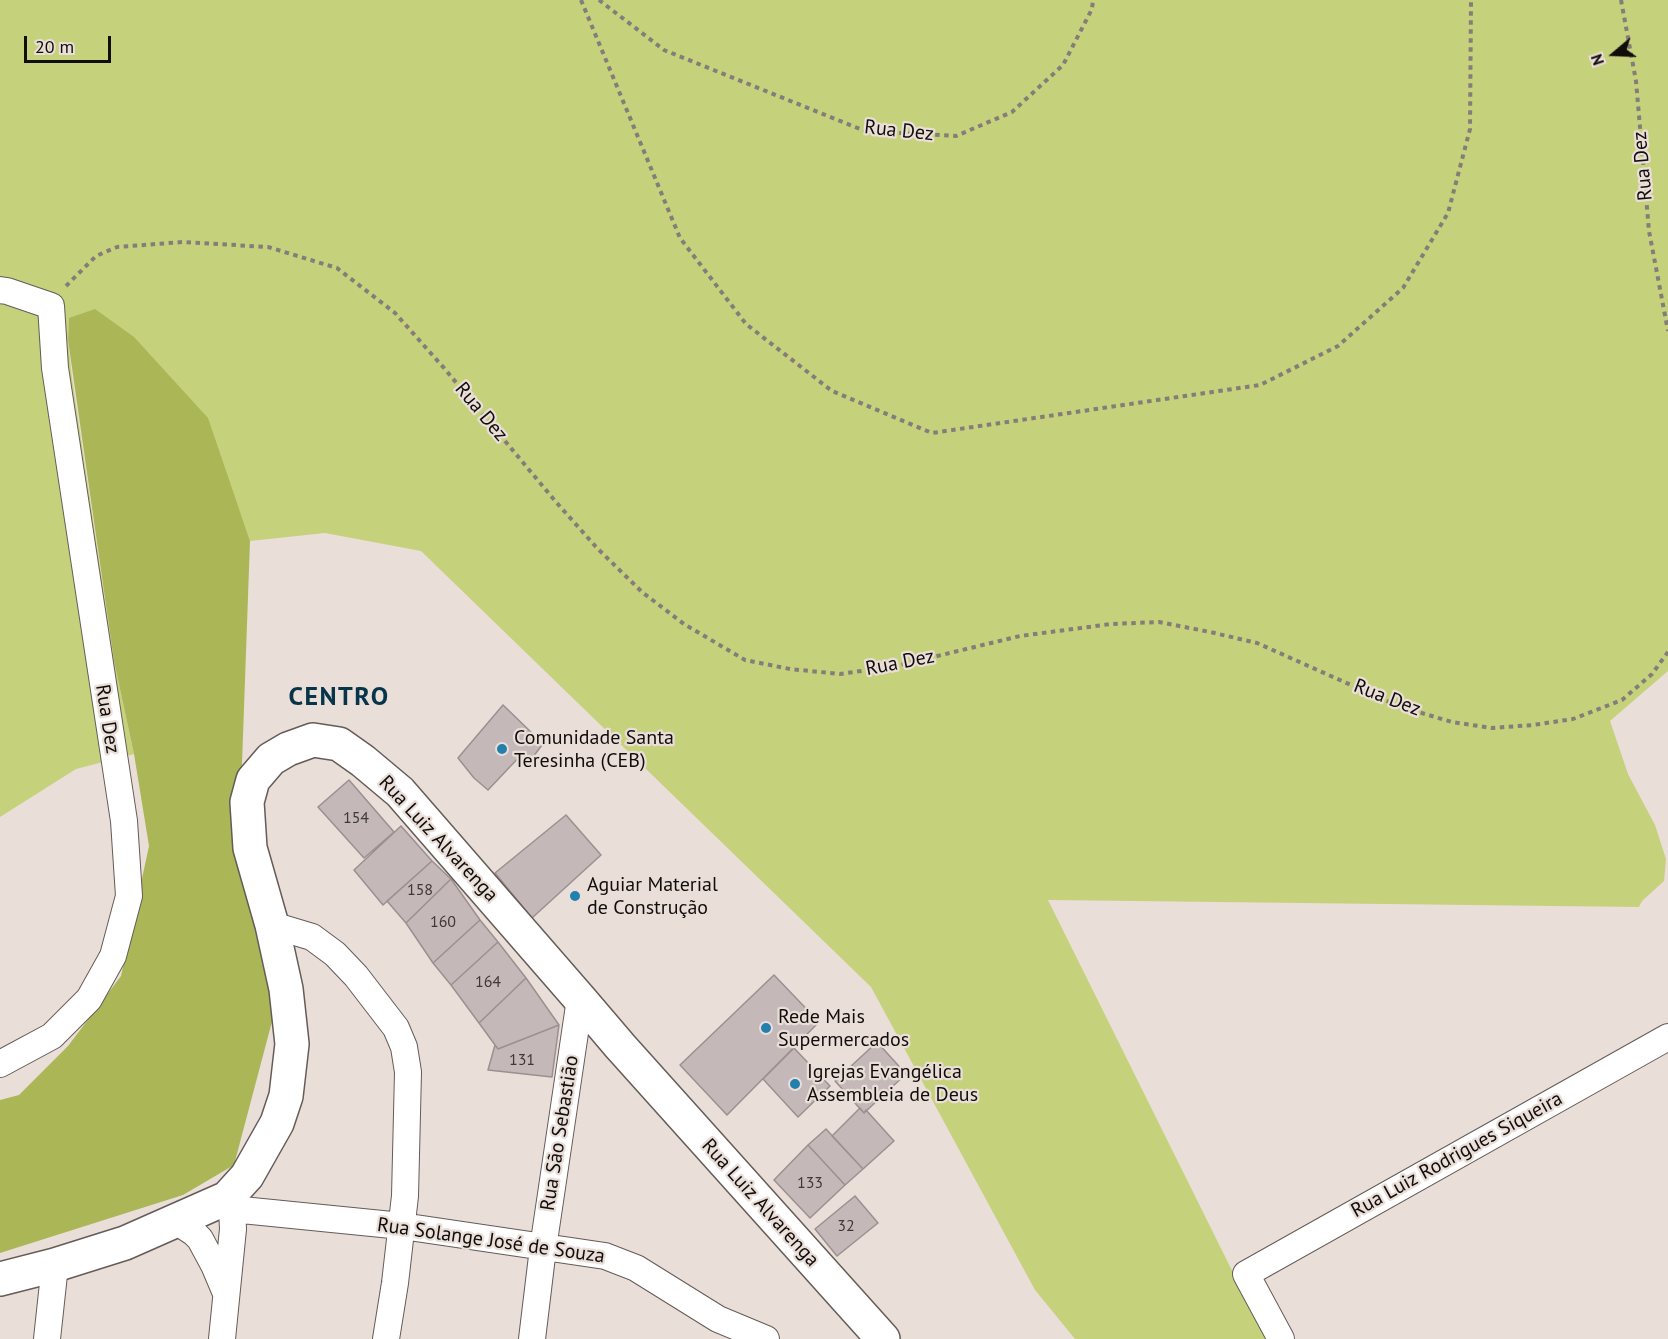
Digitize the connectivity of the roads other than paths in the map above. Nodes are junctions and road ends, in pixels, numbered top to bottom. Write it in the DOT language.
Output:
graph roads {
  1 [pos="0,290"];
  2 [pos="273,925"];
  3 [pos="580,999"];
  4 [pos="1668,1037"];
  5 [pos="0,1064"];
  6 [pos="229,1204"];
  7 [pos="176,1221"];
  8 [pos="402,1226"];
  9 [pos="543,1248"];
  10 [pos="55,1265"];
  11 [pos="0,1279"];
  12 [pos="227,1294"];
  13 [pos="47,1339"];
  14 [pos="222,1339"];
  15 [pos="386,1339"];
  16 [pos="532,1339"];
  17 [pos="766,1339"];
  18 [pos="882,1339"];
  19 [pos="1281,1339"];
  1 -- 5 [label="street, Rua Dez"];
  2 -- 3 [label="street, Rua Luiz Alvarenga"];
  2 -- 6 [label="street, Rua Luiz Alvarenga"];
  2 -- 8 [label="street"];
  3 -- 9 [label="street, Rua São Sebastião"];
  3 -- 18 [label="street, Rua Luiz Alvarenga"];
  4 -- 19 [label="street, Rua Luiz Rodrigues Siqueira"];
  6 -- 7 [label="street, Rua Luiz Alvarenga"];
  6 -- 8 [label="street, Rua Solange José de Souza"];
  6 -- 12 [label="street"];
  7 -- 10 [label="street, Rua Luiz Alvarenga"];
  7 -- 12 [label="street"];
  8 -- 9 [label="street, Rua Solange José de Souza"];
  8 -- 15 [label="street"];
  9 -- 16 [label="street, Rua São Sebastião"];
  9 -- 17 [label="street, Rua Solange José de Souza"];
  10 -- 11 [label="street, Rua Luiz Alvarenga"];
  10 -- 13 [label="street"];
  12 -- 14 [label="street"];
}
